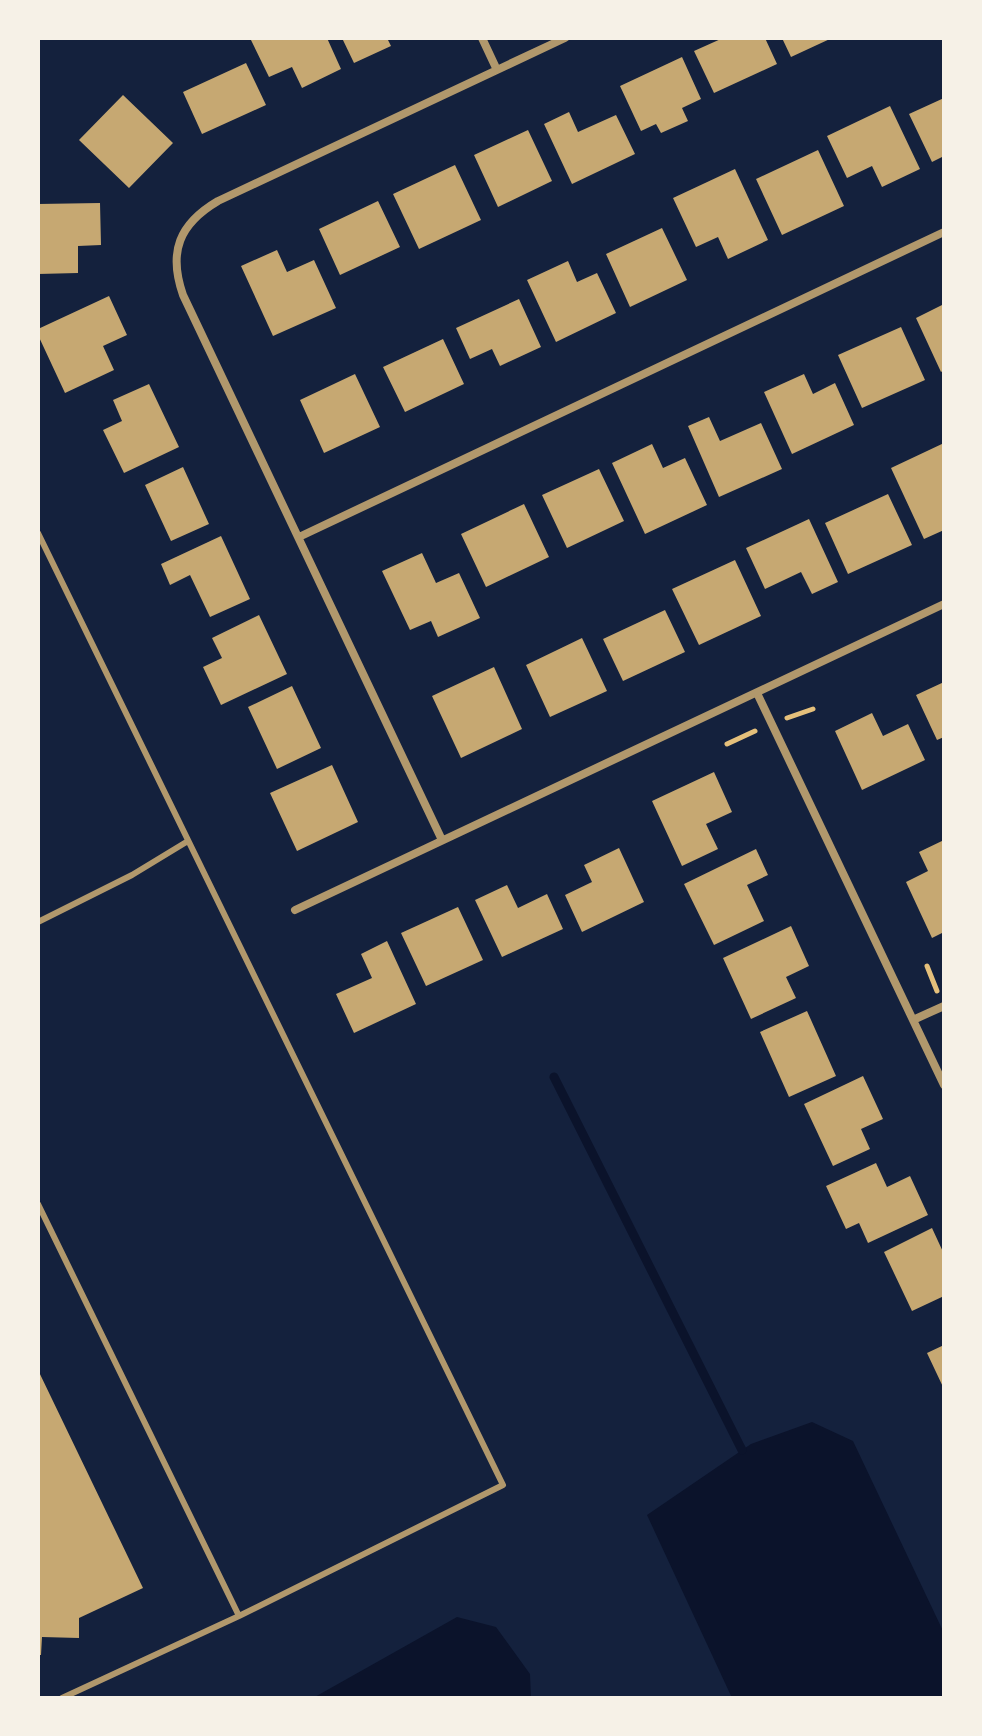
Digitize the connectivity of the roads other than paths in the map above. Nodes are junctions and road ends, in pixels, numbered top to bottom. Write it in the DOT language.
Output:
graph roads {
  1 [pos="482,38"];
  2 [pos="565,38"];
  3 [pos="497,70"];
  4 [pos="944,232"];
  5 [pos="38,533"];
  6 [pos="299,537"];
  7 [pos="944,604"];
  8 [pos="757,693"];
  9 [pos="442,840"];
  10 [pos="188,841"];
  11 [pos="295,910"];
  12 [pos="38,922"];
  13 [pos="944,1006"];
  14 [pos="913,1020"];
  15 [pos="944,1085"];
  16 [pos="38,1204"];
  17 [pos="239,1616"];
  18 [pos="62,1698"];
  1 -- 3 [label="street"];
  2 -- 3 [label="street"];
  3 -- 6 [label="street"];
  4 -- 6 [label="street"];
  5 -- 10 [label="lane"];
  6 -- 9 [label="street"];
  7 -- 8 [label="street"];
  8 -- 9 [label="street"];
  8 -- 14 [label="street"];
  9 -- 11 [label="street"];
  10 -- 12 [label="lane"];
  10 -- 17 [label="lane"];
  13 -- 14 [label="street"];
  14 -- 15 [label="street"];
  16 -- 17 [label="lane"];
  17 -- 18 [label="lane"];
}
